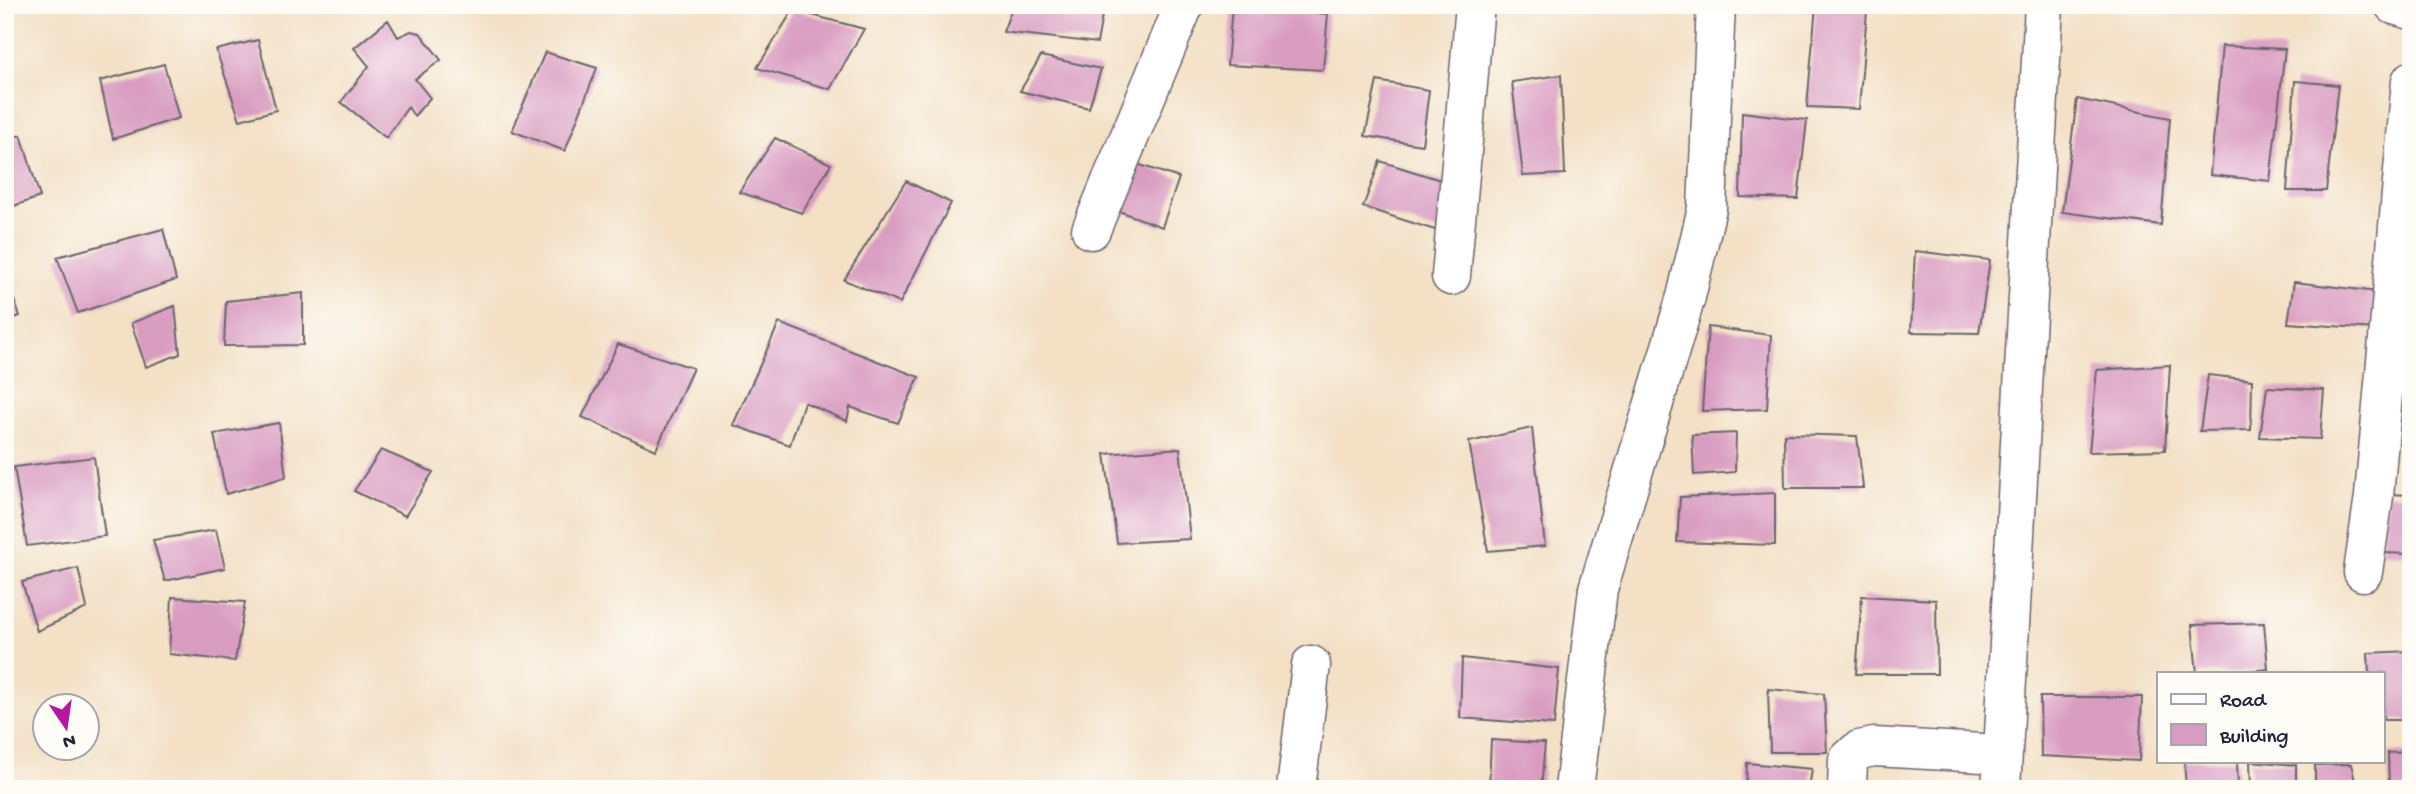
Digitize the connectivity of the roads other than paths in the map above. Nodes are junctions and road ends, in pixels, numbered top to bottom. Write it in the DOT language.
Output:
graph roads {
  1 [pos="1184,5"];
  2 [pos="1475,5"];
  3 [pos="1716,5"];
  4 [pos="2044,5"];
  5 [pos="2393,5"];
  6 [pos="2411,10"];
  7 [pos="2411,81"];
  8 [pos="1091,230"];
  9 [pos="1451,276"];
  10 [pos="2363,572"];
  11 [pos="1311,665"];
  12 [pos="2001,771"];
  13 [pos="1296,789"];
  14 [pos="1574,789"];
  15 [pos="1847,789"];
  1 -- 8 [label="street"];
  2 -- 9 [label="street"];
  3 -- 14 [label="street"];
  4 -- 12 [label="street"];
  5 -- 6 [label="street"];
  7 -- 10 [label="street"];
  11 -- 13 [label="street"];
  12 -- 15 [label="street"];
}
